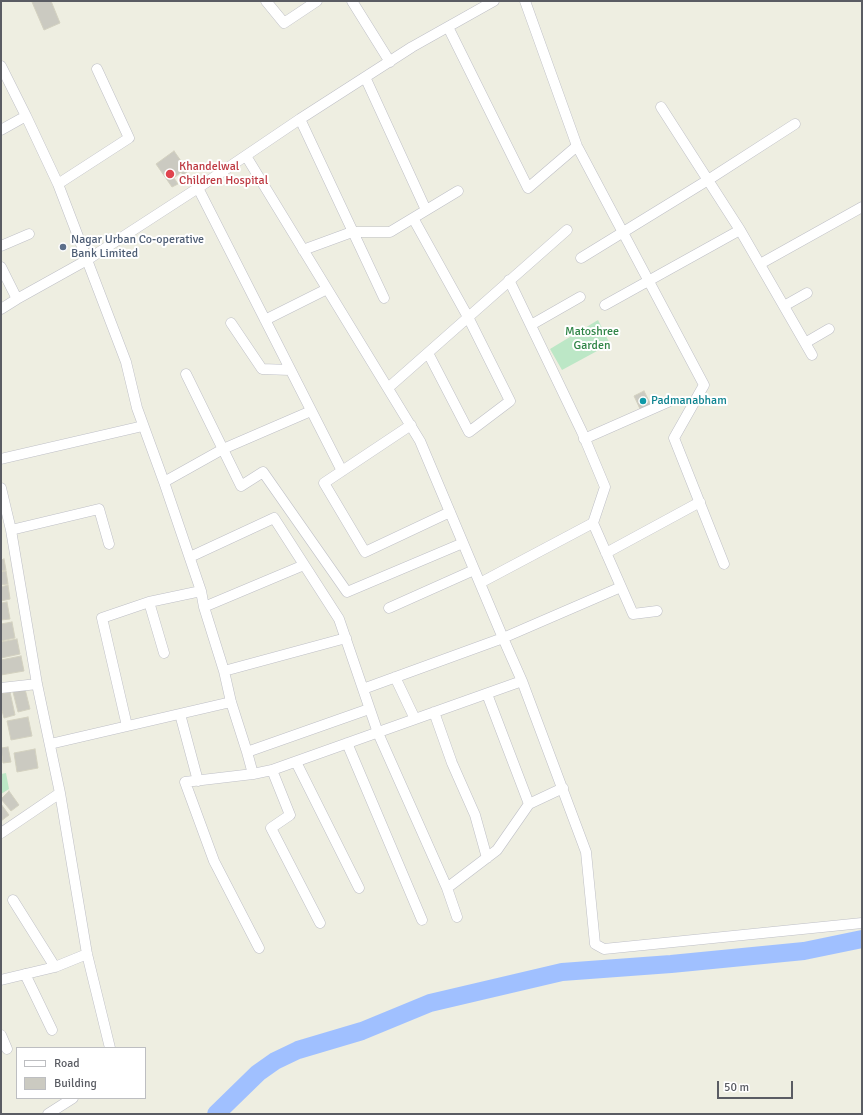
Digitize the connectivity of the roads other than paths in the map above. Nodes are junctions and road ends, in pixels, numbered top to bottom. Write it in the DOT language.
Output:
graph roads {
  1 [pos="266,1"];
  2 [pos="317,1"];
  3 [pos="352,1"];
  4 [pos="494,1"];
  5 [pos="525,1"];
  6 [pos="448,27"];
  7 [pos="390,62"];
  8 [pos="1,66"];
  9 [pos="97,69"];
  10 [pos="365,77"];
  11 [pos="661,107"];
  12 [pos="26,116"];
  13 [pos="300,119"];
  14 [pos="795,124"];
  15 [pos="1,130"];
  16 [pos="576,146"];
  17 [pos="246,156"];
  18 [pos="708,180"];
  19 [pos="58,184"];
  20 [pos="198,188"];
  21 [pos="458,191"];
  22 [pos="862,207"];
  23 [pos="426,210"];
  24 [pos="413,218"];
  25 [pos="567,230"];
  26 [pos="740,230"];
  27 [pos="352,232"];
  28 [pos="623,233"];
  29 [pos="29,234"];
  30 [pos="1,246"];
  31 [pos="303,250"];
  32 [pos="581,258"];
  33 [pos="87,260"];
  34 [pos="760,264"];
  35 [pos="1,267"];
  36 [pos="510,280"];
  37 [pos="648,281"];
  38 [pos="327,289"];
  39 [pos="807,293"];
  40 [pos="580,297"];
  41 [pos="384,298"];
  42 [pos="17,299"];
  43 [pos="605,305"];
  44 [pos="784,306"];
  45 [pos="1,309"];
  46 [pos="468,317"];
  47 [pos="265,320"];
  48 [pos="231,323"];
  49 [pos="531,326"];
  50 [pos="830,329"];
  51 [pos="805,343"];
  52 [pos="428,353"];
  53 [pos="812,355"];
  54 [pos="290,370"];
  55 [pos="186,374"];
  56 [pos="388,388"];
  57 [pos="668,402"];
  58 [pos="311,411"];
  59 [pos="143,426"];
  60 [pos="411,426"];
  61 [pos="584,439"];
  62 [pos="223,449"];
  63 [pos="1,459"];
  64 [pos="342,471"];
  65 [pos="164,482"];
  66 [pos="1,488"];
  67 [pos="700,502"];
  68 [pos="450,512"];
  69 [pos="4,520"];
  70 [pos="593,523"];
  71 [pos="11,530"];
  72 [pos="463,543"];
  73 [pos="109,544"];
  74 [pos="606,553"];
  75 [pos="190,556"];
  76 [pos="724,564"];
  77 [pos="304,565"];
  78 [pos="474,570"];
  79 [pos="480,583"];
  80 [pos="621,587"];
  81 [pos="201,591"];
  82 [pos="150,602"];
  83 [pos="204,607"];
  84 [pos="389,608"];
  85 [pos="657,611"];
  86 [pos="346,638"];
  87 [pos="502,638"];
  88 [pos="164,653"];
  89 [pos="224,670"];
  90 [pos="395,677"];
  91 [pos="522,681"];
  92 [pos="36,684"];
  93 [pos="1,688"];
  94 [pos="363,689"];
  95 [pos="487,694"];
  96 [pos="231,702"];
  97 [pos="369,710"];
  98 [pos="434,712"];
  99 [pos="180,714"];
  100 [pos="415,719"];
  101 [pos="128,726"];
  102 [pos="378,732"];
  103 [pos="348,743"];
  104 [pos="50,744"];
  105 [pos="247,752"];
  106 [pos="296,762"];
  107 [pos="272,770"];
  108 [pos="252,774"];
  109 [pos="198,781"];
  110 [pos="563,788"];
  111 [pos="60,793"];
  112 [pos="529,804"];
  113 [pos="1,833"];
  114 [pos="487,858"];
  115 [pos="359,888"];
  116 [pos="447,888"];
  117 [pos="13,900"];
  118 [pos="457,917"];
  119 [pos="422,920"];
  120 [pos="320,923"];
  121 [pos="862,923"];
  122 [pos="259,948"];
  123 [pos="87,954"];
  124 [pos="55,967"];
  125 [pos="26,974"];
  126 [pos="1,980"];
  127 [pos="52,1030"];
  128 [pos="1,1036"];
  129 [pos="110,1047"];
  130 [pos="7,1049"];
  131 [pos="71,1099"];
  132 [pos="48,1114"];
  1 -- 2 [label="street"];
  3 -- 7 [label="street"];
  4 -- 6 [label="street"];
  5 -- 16 [label="street"];
  6 -- 7 [label="street"];
  6 -- 16 [label="street"];
  7 -- 10 [label="street"];
  8 -- 12 [label="street"];
  9 -- 19 [label="street"];
  10 -- 13 [label="street"];
  10 -- 23 [label="street"];
  11 -- 18 [label="street"];
  12 -- 15 [label="street"];
  12 -- 19 [label="street"];
  13 -- 17 [label="street"];
  13 -- 27 [label="street"];
  14 -- 18 [label="street"];
  16 -- 28 [label="street"];
  17 -- 20 [label="street"];
  17 -- 31 [label="street"];
  18 -- 26 [label="street"];
  18 -- 28 [label="street"];
  19 -- 33 [label="street"];
  20 -- 33 [label="street"];
  20 -- 47 [label="street"];
  21 -- 23 [label="street"];
  22 -- 34 [label="street"];
  23 -- 24 [label="street"];
  24 -- 27 [label="street"];
  24 -- 46 [label="street"];
  25 -- 36 [label="street"];
  26 -- 34 [label="street"];
  26 -- 37 [label="street"];
  27 -- 31 [label="street"];
  27 -- 41 [label="street"];
  28 -- 32 [label="street"];
  28 -- 37 [label="street"];
  29 -- 30 [label="street"];
  31 -- 38 [label="street"];
  33 -- 42 [label="street"];
  33 -- 59 [label="street"];
  34 -- 44 [label="street"];
  35 -- 42 [label="street"];
  36 -- 46 [label="street"];
  36 -- 49 [label="street"];
  37 -- 43 [label="street"];
  37 -- 67 [label="street"];
  38 -- 47 [label="street"];
  38 -- 56 [label="street"];
  39 -- 44 [label="street"];
  40 -- 49 [label="street"];
  42 -- 45 [label="street"];
  44 -- 51 [label="street"];
  46 -- 52 [label="street"];
  46 -- 52 [label="street"];
  47 -- 54 [label="street"];
  48 -- 54 [label="street"];
  49 -- 61 [label="street"];
  50 -- 51 [label="street"];
  51 -- 53 [label="street"];
  52 -- 56 [label="street"];
  54 -- 58 [label="street"];
  55 -- 62 [label="street"];
  56 -- 60 [label="street"];
  57 -- 61 [label="street"];
  58 -- 62 [label="street"];
  58 -- 64 [label="street"];
  59 -- 63 [label="street"];
  59 -- 65 [label="street"];
  60 -- 64 [label="street"];
  60 -- 68 [label="street"];
  61 -- 70 [label="street"];
  62 -- 65 [label="street"];
  62 -- 72 [label="street"];
  64 -- 68 [label="street"];
  65 -- 75 [label="street"];
  66 -- 69 [label="street"];
  67 -- 74 [label="street"];
  67 -- 76 [label="street"];
  68 -- 72 [label="street"];
  69 -- 71 [label="street"];
  70 -- 74 [label="street"];
  70 -- 79 [label="street"];
  71 -- 73 [label="street"];
  71 -- 92 [label="street"];
  72 -- 78 [label="street"];
  74 -- 80 [label="street"];
  75 -- 77 [label="street"];
  75 -- 81 [label="street"];
  77 -- 83 [label="street"];
  77 -- 86 [label="street"];
  78 -- 79 [label="street"];
  78 -- 84 [label="street"];
  79 -- 87 [label="street"];
  80 -- 85 [label="street"];
  80 -- 87 [label="street"];
  81 -- 82 [label="street"];
  81 -- 83 [label="street"];
  82 -- 88 [label="street"];
  82 -- 101 [label="street"];
  83 -- 89 [label="street"];
  86 -- 89 [label="street"];
  86 -- 94 [label="street"];
  87 -- 90 [label="street"];
  87 -- 91 [label="street"];
  89 -- 96 [label="street"];
  90 -- 94 [label="street"];
  90 -- 100 [label="street"];
  91 -- 95 [label="street"];
  91 -- 110 [label="street"];
  92 -- 93 [label="street"];
  92 -- 104 [label="street"];
  94 -- 97 [label="street"];
  95 -- 98 [label="street"];
  95 -- 112 [label="street"];
  96 -- 99 [label="street"];
  96 -- 105 [label="street"];
  97 -- 102 [label="street"];
  97 -- 105 [label="street"];
  98 -- 100 [label="street"];
  98 -- 114 [label="street"];
  99 -- 101 [label="street"];
  99 -- 109 [label="street"];
  100 -- 102 [label="street"];
  101 -- 104 [label="street"];
  102 -- 103 [label="street"];
  102 -- 116 [label="street"];
  103 -- 106 [label="street"];
  103 -- 119 [label="street"];
  104 -- 111 [label="street"];
  105 -- 108 [label="street"];
  106 -- 107 [label="street"];
  106 -- 115 [label="street"];
  107 -- 108 [label="street"];
  107 -- 120 [label="street"];
  108 -- 109 [label="street"];
  109 -- 122 [label="street"];
  110 -- 112 [label="street"];
  110 -- 121 [label="street"];
  111 -- 113 [label="street"];
  111 -- 123 [label="street"];
  112 -- 114 [label="street"];
  114 -- 116 [label="street"];
  116 -- 118 [label="street"];
  117 -- 124 [label="street"];
  123 -- 124 [label="street"];
  123 -- 129 [label="street"];
  124 -- 125 [label="street"];
  125 -- 126 [label="street"];
  125 -- 127 [label="street"];
  128 -- 130 [label="street"];
  131 -- 132 [label="street"];
}
